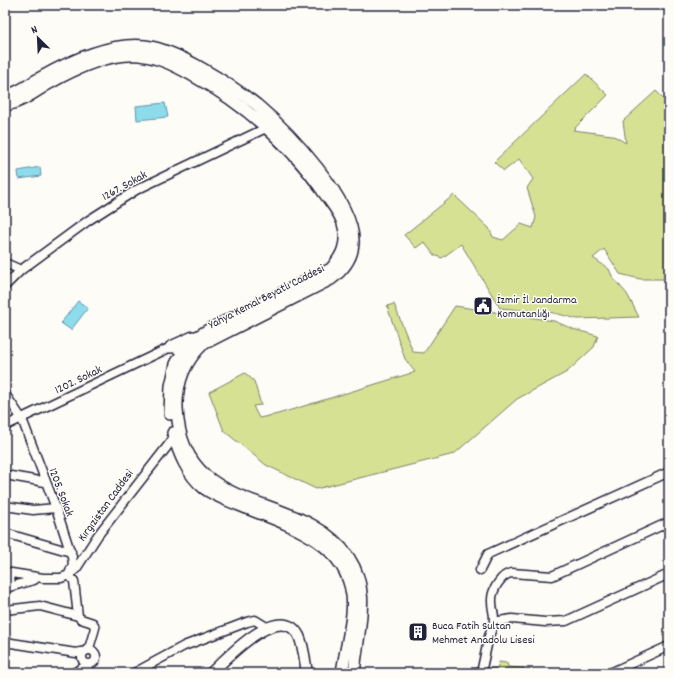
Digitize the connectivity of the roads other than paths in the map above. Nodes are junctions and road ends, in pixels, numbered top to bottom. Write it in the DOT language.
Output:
graph roads {
  1 [pos="5,96"];
  2 [pos="5,105"];
  3 [pos="268,127"];
  4 [pos="5,263"];
  5 [pos="21,270"];
  6 [pos="5,286"];
  7 [pos="210,329"];
  8 [pos="166,349"];
  9 [pos="184,359"];
  10 [pos="5,394"];
  11 [pos="22,419"];
  12 [pos="5,426"];
  13 [pos="177,434"];
  14 [pos="669,472"];
  15 [pos="5,475"];
  16 [pos="46,482"];
  17 [pos="5,506"];
  18 [pos="56,508"];
  19 [pos="669,522"];
  20 [pos="5,533"];
  21 [pos="71,552"];
  22 [pos="480,570"];
  23 [pos="5,573"];
  24 [pos="669,574"];
  25 [pos="69,575"];
  26 [pos="43,578"];
  27 [pos="5,588"];
  28 [pos="5,610"];
  29 [pos="78,616"];
  30 [pos="493,626"];
  31 [pos="268,628"];
  32 [pos="5,642"];
  33 [pos="669,646"];
  34 [pos="86,651"];
  35 [pos="73,673"];
  36 [pos="134,673"];
  37 [pos="211,673"];
  38 [pos="307,673"];
  39 [pos="342,673"];
  40 [pos="355,673"];
  41 [pos="481,673"];
  42 [pos="610,673"];
  1 -- 9 [label="main road, Yahya Kemal Beyatlı Caddesi"];
  2 -- 3 [label="main road, Yahya Kemal Beyatlı Caddesi"];
  3 -- 5 [label="street, 1267. Sokak"];
  3 -- 7 [label="main road, Yahya Kemal Beyatlı Caddesi"];
  4 -- 5 [label="street"];
  5 -- 6 [label="street, 1267. Sokak"];
  7 -- 8 [label="main road"];
  7 -- 9 [label="main road, Yahya Kemal Beyatlı Caddesi"];
  8 -- 9 [label="street"];
  8 -- 11 [label="street, 1202. Sokak"];
  9 -- 13 [label="main road, Yahya Kemal Beyatlı Caddesi"];
  10 -- 11 [label="street, 1205. Sokak"];
  11 -- 12 [label="street, 1202. Sokak"];
  11 -- 16 [label="street, 1205. Sokak"];
  13 -- 25 [label="street, Kırgızistan Caddesi"];
  13 -- 39 [label="main road, Yahya Kemal Beyatlı Caddesi"];
  13 -- 40 [label="main road, Yahya Kemal Beyatlı Caddesi"];
  14 -- 22 [label="street"];
  15 -- 16 [label="street"];
  16 -- 18 [label="street, 1205. Sokak"];
  17 -- 18 [label="street"];
  18 -- 21 [label="street, 1205. Sokak"];
  19 -- 30 [label="street"];
  20 -- 21 [label="street"];
  21 -- 25 [label="street, 1205. Sokak"];
  23 -- 26 [label="street"];
  23 -- 27 [label="main road"];
  24 -- 30 [label="street"];
  25 -- 26 [label="street"];
  25 -- 29 [label="street"];
  26 -- 27 [label="street"];
  28 -- 29 [label="street"];
  29 -- 34 [label="street"];
  30 -- 41 [label="street"];
  31 -- 36 [label="street"];
  31 -- 37 [label="street"];
  31 -- 38 [label="street"];
  32 -- 34 [label="street"];
  33 -- 42 [label="street"];
  34 -- 35 [label="street"];
}
